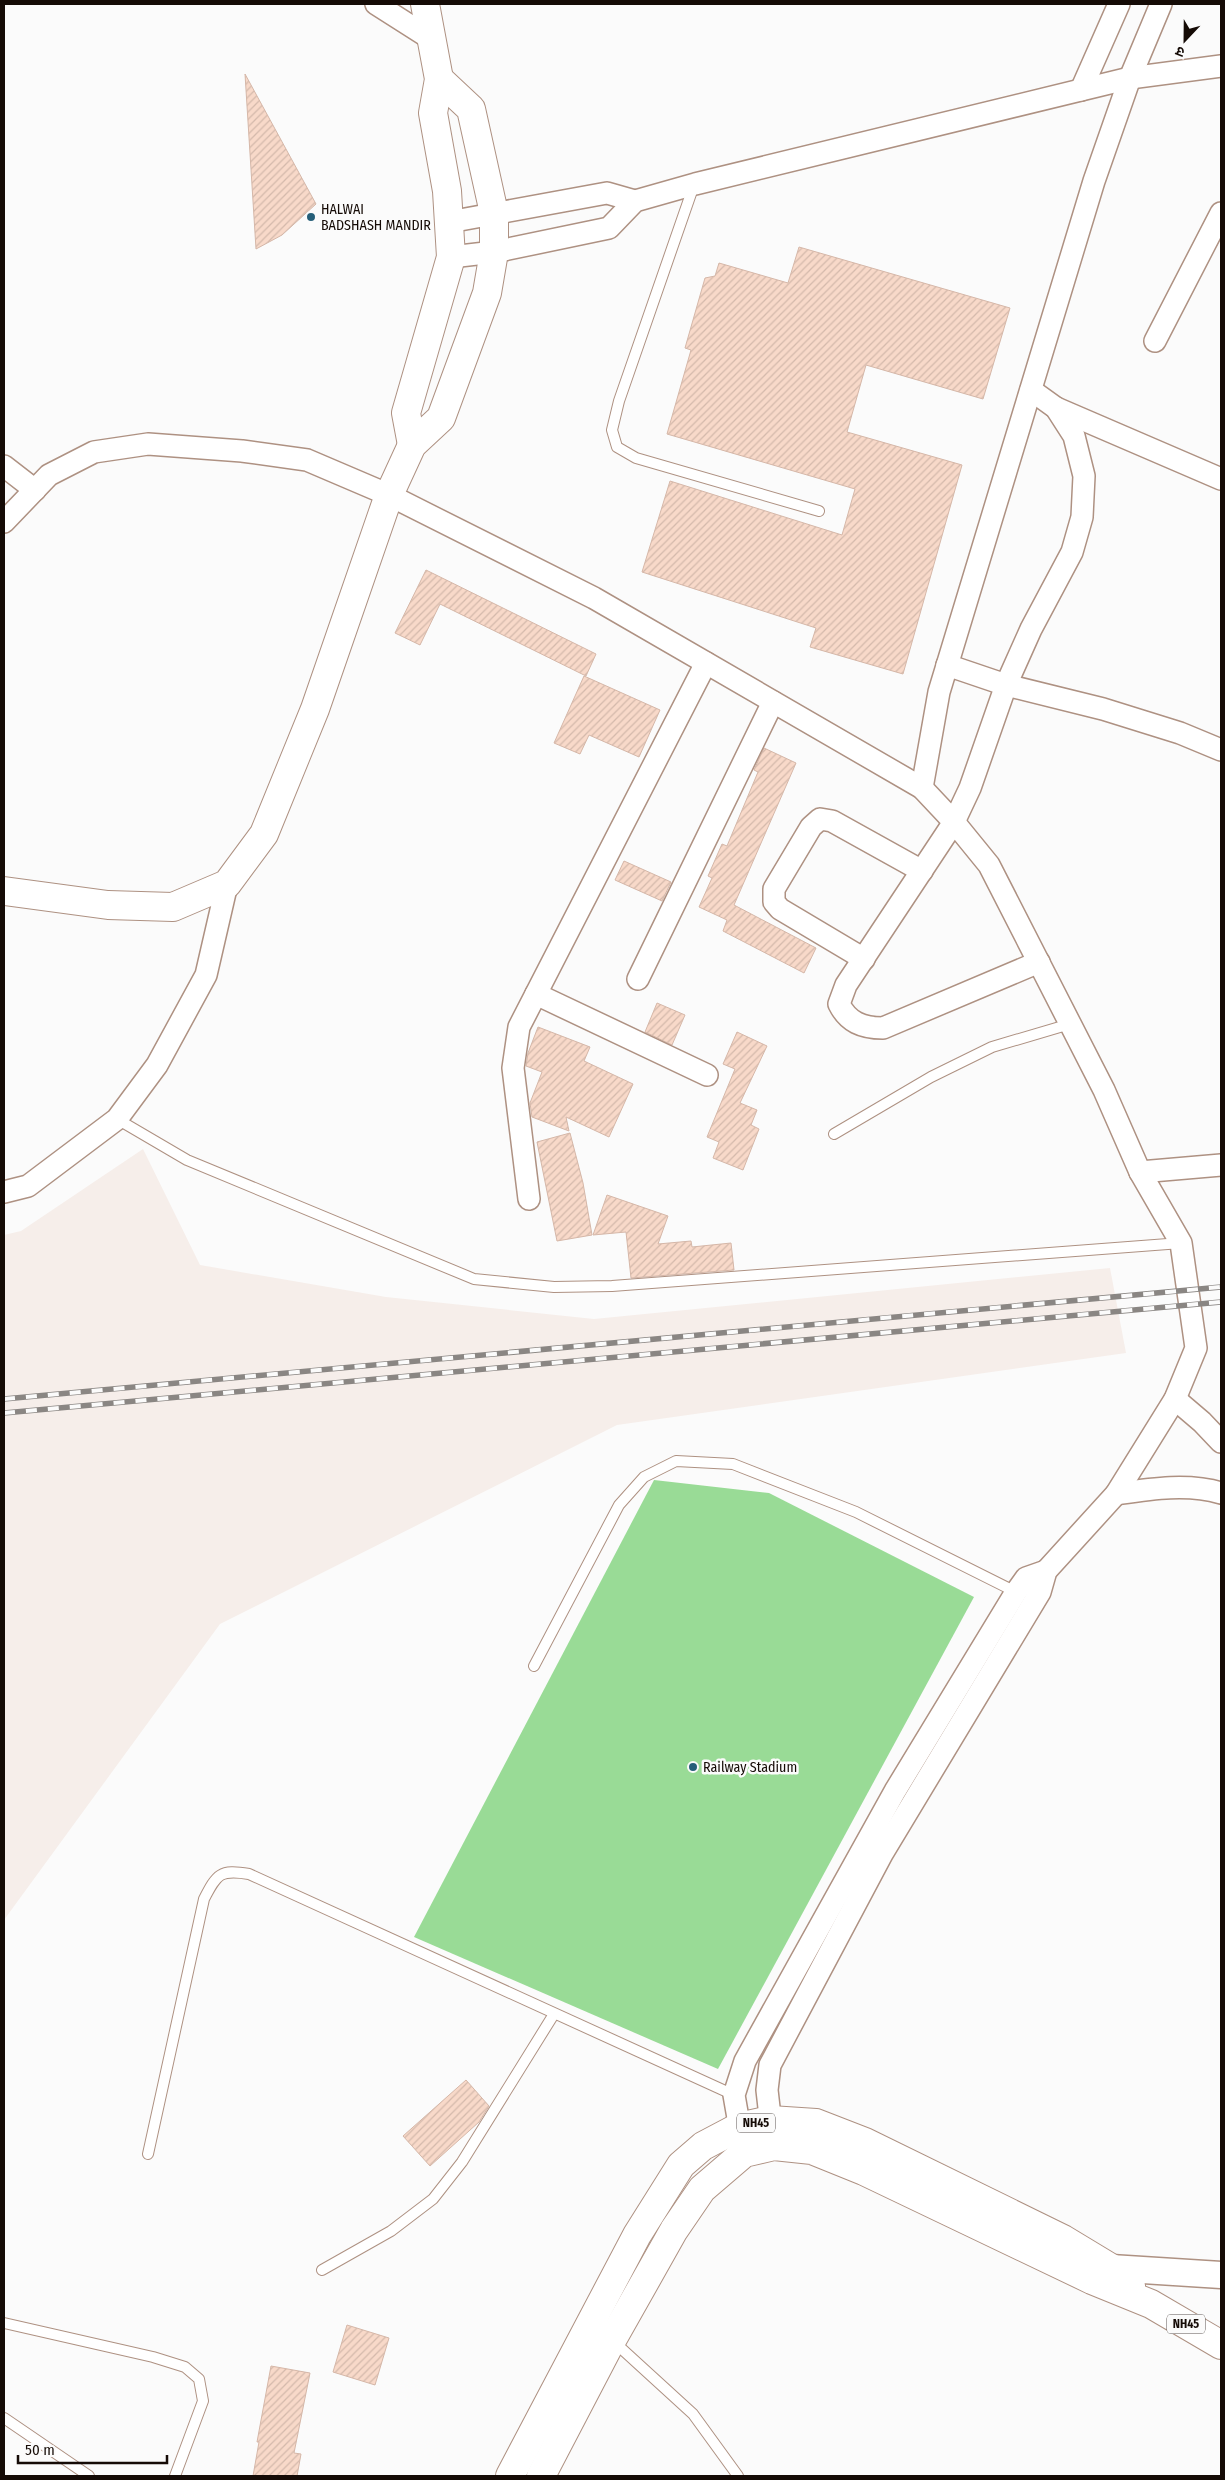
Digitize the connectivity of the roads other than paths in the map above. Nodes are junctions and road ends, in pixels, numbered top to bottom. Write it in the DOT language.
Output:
graph roads {
  1 [pos="376,4"];
  2 [pos="425,4"];
  3 [pos="1119,4"];
  4 [pos="1160,4"];
  5 [pos="431,39"];
  6 [pos="1221,66"];
  7 [pos="1130,78"];
  8 [pos="439,79"];
  9 [pos="1081,90"];
  10 [pos="695,184"];
  11 [pos="635,202"];
  12 [pos="494,213"];
  13 [pos="1221,213"];
  14 [pos="449,222"];
  15 [pos="494,252"];
  16 [pos="451,257"];
  17 [pos="1155,341"];
  18 [pos="1030,390"];
  19 [pos="1056,408"];
  20 [pos="412,445"];
  21 [pos="4,466"];
  22 [pos="1221,479"];
  23 [pos="35,490"];
  24 [pos="389,495"];
  25 [pos="819,511"];
  26 [pos="4,522"];
  27 [pos="706,663"];
  28 [pos="947,665"];
  29 [pos="1006,685"];
  30 [pos="773,702"];
  31 [pos="1221,750"];
  32 [pos="922,788"];
  33 [pos="954,822"];
  34 [pos="922,871"];
  35 [pos="227,884"];
  36 [pos="4,891"];
  37 [pos="864,959"];
  38 [pos="1038,962"];
  39 [pos="638,979"];
  40 [pos="536,994"];
  41 [pos="1070,1024"];
  42 [pos="707,1075"];
  43 [pos="116,1119"];
  44 [pos="834,1134"];
  45 [pos="1221,1165"];
  46 [pos="1140,1172"];
  47 [pos="4,1192"];
  48 [pos="529,1200"];
  49 [pos="1181,1243"];
  50 [pos="1175,1399"];
  51 [pos="1221,1442"];
  52 [pos="1116,1494"];
  53 [pos="1221,1494"];
  54 [pos="1046,1571"];
  55 [pos="1016,1592"];
  56 [pos="534,1666"];
  57 [pos="554,2014"];
  58 [pos="734,2095"];
  59 [pos="770,2120"];
  60 [pos="739,2127"];
  61 [pos="774,2146"];
  62 [pos="744,2153"];
  63 [pos="148,2154"];
  64 [pos="322,2270"];
  65 [pos="1101,2274"];
  66 [pos="1221,2275"];
  67 [pos="4,2323"];
  68 [pos="612,2340"];
  69 [pos="1221,2345"];
  70 [pos="4,2418"];
  71 [pos="89,2476"];
  72 [pos="175,2476"];
  73 [pos="510,2476"];
  74 [pos="540,2476"];
  75 [pos="738,2476"];
  1 -- 5 [label="street"];
  2 -- 5 [label="main road"];
  3 -- 9 [label="street"];
  4 -- 7 [label="street"];
  5 -- 8 [label="main road"];
  6 -- 7 [label="street"];
  7 -- 9 [label="street"];
  7 -- 18 [label="street"];
  8 -- 12 [label="main road"];
  8 -- 14 [label="main road"];
  9 -- 10 [label="street"];
  10 -- 11 [label="street"];
  10 -- 25 [label="lane"];
  11 -- 12 [label="street"];
  11 -- 15 [label="street"];
  12 -- 14 [label="street"];
  12 -- 15 [label="main road"];
  13 -- 17 [label="street"];
  14 -- 16 [label="main road"];
  15 -- 16 [label="street"];
  15 -- 20 [label="main road"];
  16 -- 20 [label="main road"];
  18 -- 19 [label="street"];
  18 -- 28 [label="street"];
  19 -- 22 [label="street"];
  19 -- 29 [label="street"];
  20 -- 24 [label="main road"];
  21 -- 23 [label="street"];
  23 -- 24 [label="street"];
  23 -- 26 [label="street"];
  24 -- 27 [label="street"];
  24 -- 35 [label="main road"];
  27 -- 30 [label="street"];
  27 -- 40 [label="street"];
  28 -- 29 [label="street"];
  28 -- 32 [label="street"];
  29 -- 31 [label="street"];
  29 -- 33 [label="street"];
  30 -- 32 [label="street"];
  30 -- 39 [label="street"];
  32 -- 33 [label="street"];
  33 -- 34 [label="street"];
  33 -- 38 [label="street"];
  34 -- 37 [label="street"];
  34 -- 37 [label="street"];
  35 -- 36 [label="main road"];
  35 -- 43 [label="street"];
  37 -- 38 [label="street"];
  38 -- 41 [label="street"];
  40 -- 42 [label="street"];
  40 -- 48 [label="street"];
  41 -- 44 [label="lane"];
  41 -- 46 [label="street"];
  43 -- 47 [label="street"];
  43 -- 49 [label="lane"];
  45 -- 46 [label="street"];
  46 -- 49 [label="street"];
  49 -- 50 [label="street"];
  50 -- 51 [label="street"];
  50 -- 52 [label="street"];
  52 -- 53 [label="street"];
  52 -- 54 [label="street"];
  54 -- 55 [label="street"];
  54 -- 59 [label="street"];
  55 -- 56 [label="lane"];
  55 -- 58 [label="street"];
  57 -- 58 [label="lane"];
  57 -- 63 [label="lane"];
  57 -- 64 [label="lane"];
  58 -- 60 [label="street"];
  59 -- 60 [label="main road, NH45"];
  59 -- 61 [label="street"];
  59 -- 65 [label="main road, NH45"];
  60 -- 62 [label="street"];
  60 -- 73 [label="main road, NH45"];
  61 -- 62 [label="main road, NH45"];
  61 -- 65 [label="main road, NH45"];
  62 -- 68 [label="main road, NH45"];
  65 -- 66 [label="street"];
  65 -- 69 [label="main road, NH45"];
  67 -- 72 [label="lane"];
  68 -- 74 [label="main road, NH45"];
  68 -- 75 [label="lane"];
  70 -- 71 [label="lane"];
}
